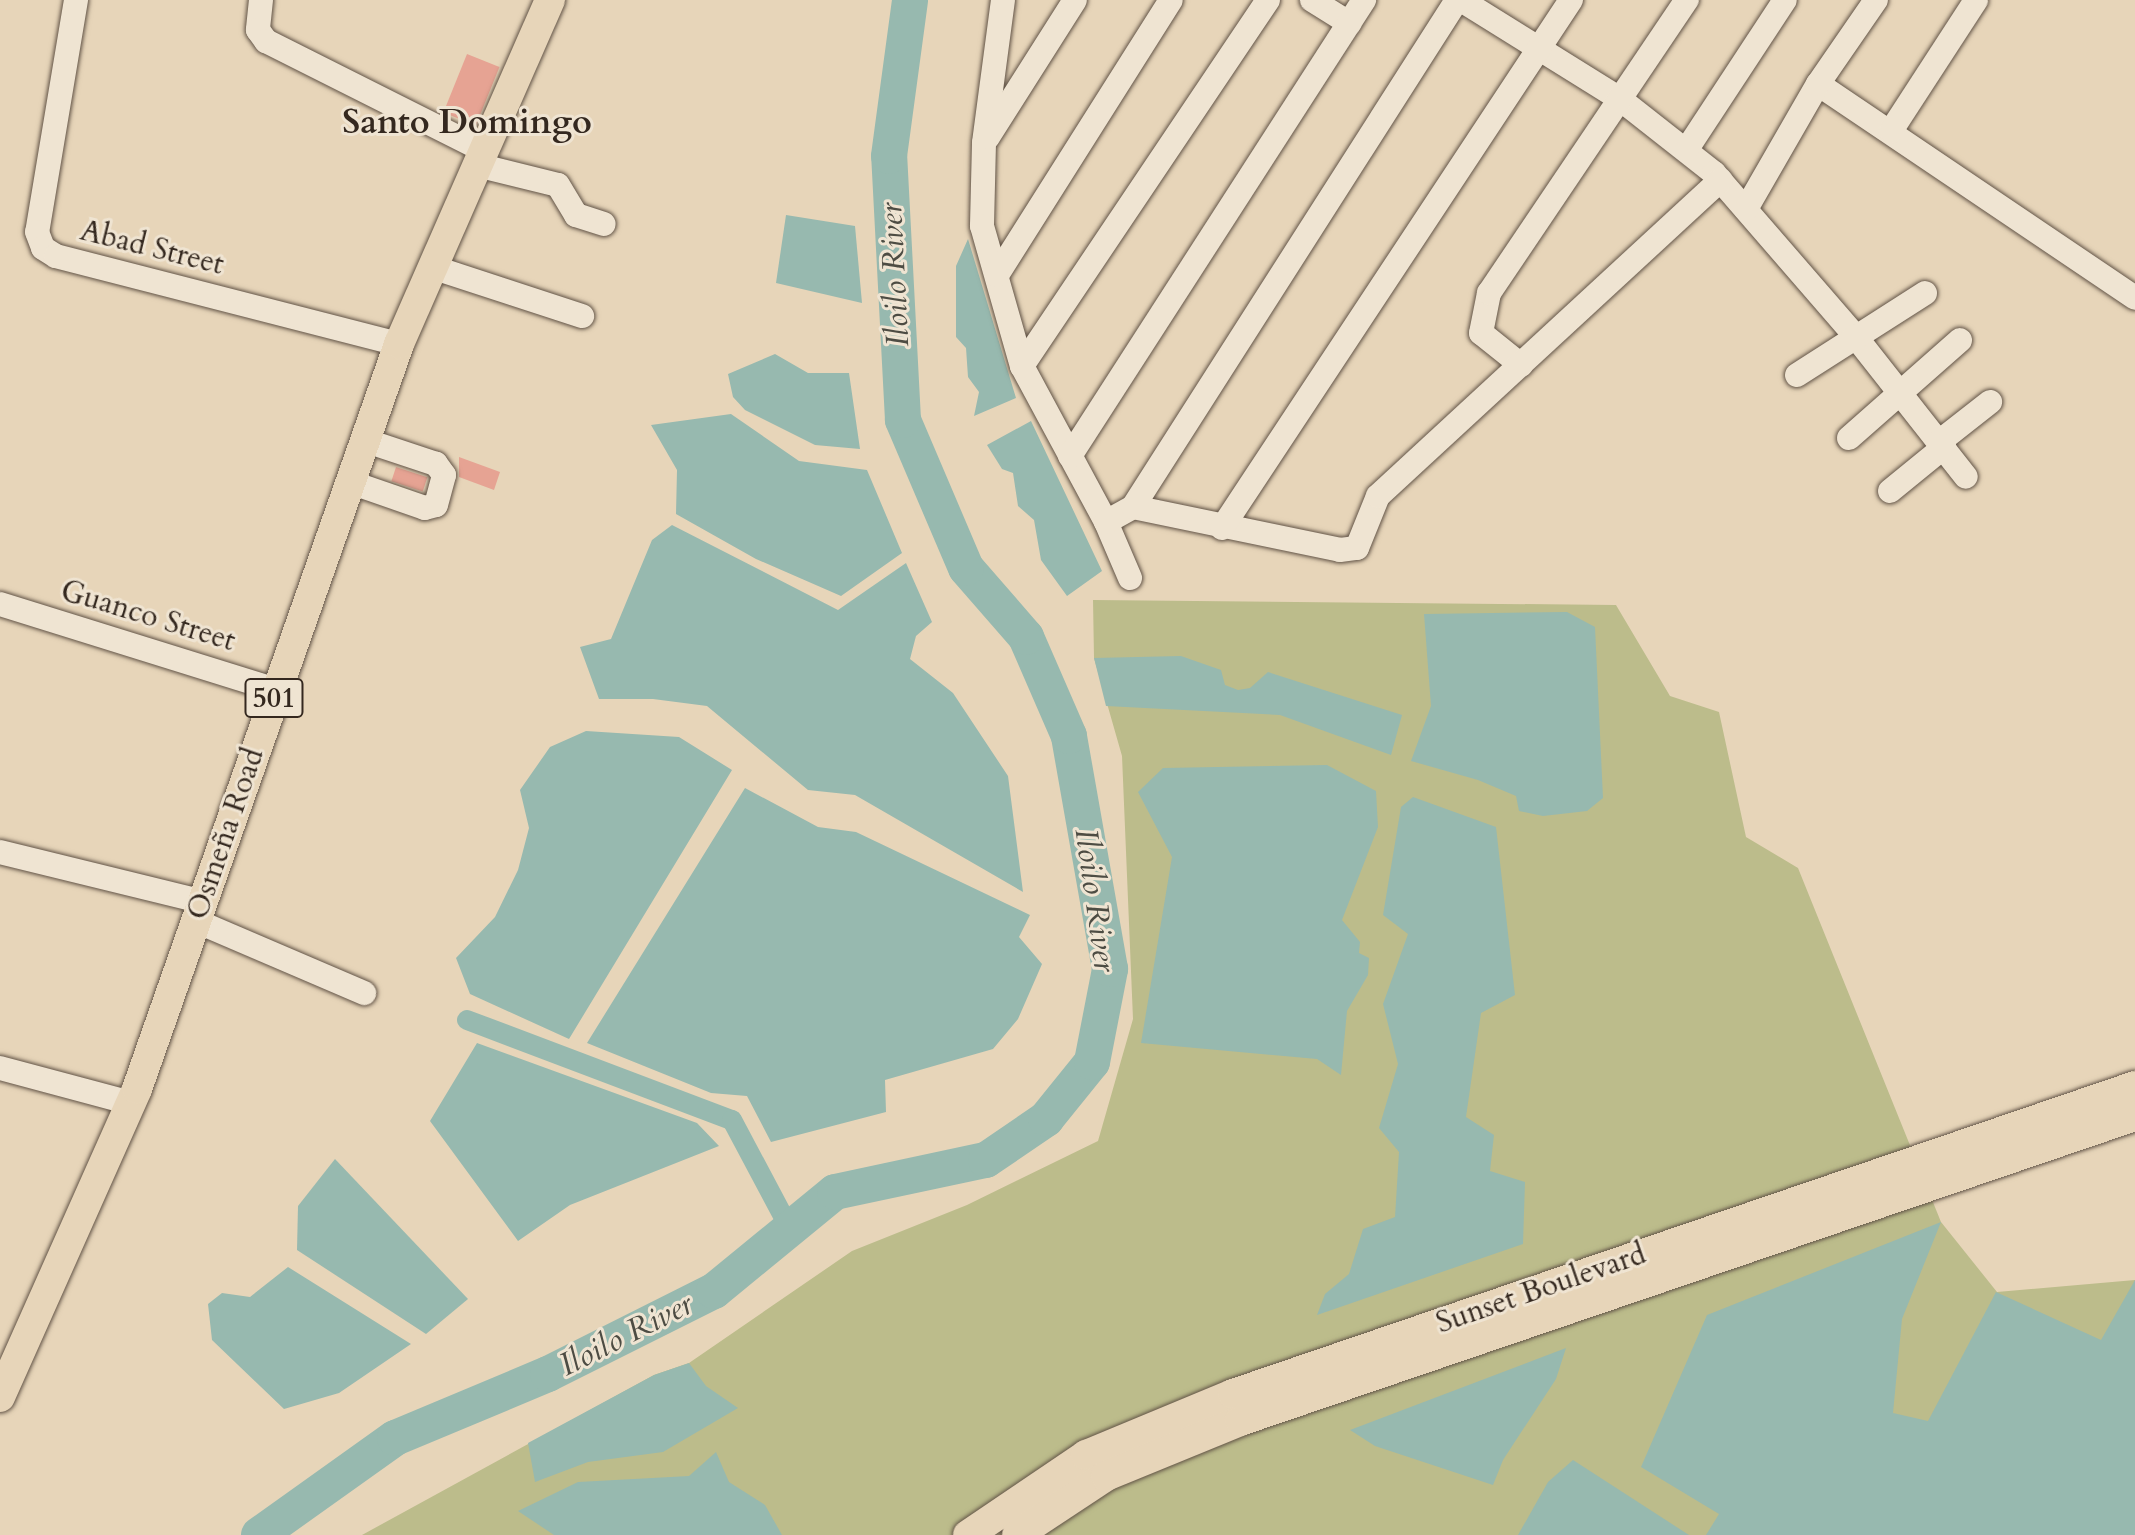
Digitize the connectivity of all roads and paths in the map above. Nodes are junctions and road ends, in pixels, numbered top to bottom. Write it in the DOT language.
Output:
graph roads {
  1 [pos="76,0"];
  2 [pos="261,0"];
  3 [pos="550,0"];
  4 [pos="1003,0"];
  5 [pos="1075,0"];
  6 [pos="1171,0"];
  7 [pos="1268,0"];
  8 [pos="1312,0"];
  9 [pos="1364,0"];
  10 [pos="1459,0"];
  11 [pos="1571,0"];
  12 [pos="1687,0"];
  13 [pos="1785,0"];
  14 [pos="1876,0"];
  15 [pos="1976,0"];
  16 [pos="1349,23"];
  17 [pos="1539,47"];
  18 [pos="1818,84"];
  19 [pos="1620,99"];
  20 [pos="1891,131"];
  21 [pos="984,143"];
  22 [pos="1687,149"];
  23 [pos="481,158"];
  24 [pos="1721,180"];
  25 [pos="1746,209"];
  26 [pos="604,224"];
  27 [pos="432,267"];
  28 [pos="997,275"];
  29 [pos="1925,293"];
  30 [pos="2135,298"];
  31 [pos="582,316"];
  32 [pos="1855,336"];
  33 [pos="1960,340"];
  34 [pos="399,344"];
  35 [pos="1521,365"];
  36 [pos="1022,366"];
  37 [pos="1797,375"];
  38 [pos="1900,394"];
  39 [pos="1990,402"];
  40 [pos="1849,438"];
  41 [pos="364,440"];
  42 [pos="1942,444"];
  43 [pos="1070,456"];
  44 [pos="1966,477"];
  45 [pos="350,482"];
  46 [pos="1890,491"];
  47 [pos="1133,507"];
  48 [pos="1106,522"];
  49 [pos="1222,528"];
  50 [pos="1130,578"];
  51 [pos="0,604"];
  52 [pos="276,690"];
  53 [pos="0,852"];
  54 [pos="199,912"];
  55 [pos="364,993"];
  56 [pos="0,1068"];
  57 [pos="2135,1086"];
  58 [pos="131,1103"];
  59 [pos="2135,1116"];
  60 [pos="4,1382"];
  61 [pos="1305,1384"];
  62 [pos="968,1535"];
  63 [pos="1017,1535"];
  1 -- 34 [label="street, Abad Street"];
  2 -- 23 [label="street"];
  3 -- 23 [label="main road, Osmeña Road / 501"];
  4 -- 21 [label="street"];
  5 -- 21 [label="street"];
  6 -- 28 [label="street"];
  7 -- 36 [label="street"];
  8 -- 16 [label="street"];
  9 -- 16 [label="street"];
  10 -- 17 [label="street"];
  10 -- 47 [label="street"];
  11 -- 17 [label="street"];
  12 -- 19 [label="street"];
  13 -- 22 [label="street"];
  14 -- 18 [label="street"];
  15 -- 20 [label="street"];
  16 -- 43 [label="street"];
  17 -- 19 [label="street"];
  17 -- 49 [label="street"];
  18 -- 20 [label="street"];
  18 -- 25 [label="street"];
  19 -- 22 [label="street"];
  19 -- 35 [label="street"];
  20 -- 30 [label="street"];
  21 -- 28 [label="street"];
  22 -- 24 [label="street"];
  23 -- 26 [label="street"];
  23 -- 27 [label="main road, Osmeña Road / 501"];
  24 -- 25 [label="street"];
  24 -- 35 [label="street"];
  25 -- 32 [label="street"];
  27 -- 31 [label="street"];
  27 -- 34 [label="main road, Osmeña Road / 501"];
  28 -- 36 [label="street"];
  29 -- 32 [label="street"];
  32 -- 37 [label="street"];
  32 -- 38 [label="street"];
  33 -- 38 [label="street"];
  34 -- 41 [label="main road, Osmeña Road / 501"];
  35 -- 49 [label="street"];
  36 -- 43 [label="street"];
  38 -- 40 [label="street"];
  38 -- 42 [label="street"];
  39 -- 42 [label="street"];
  41 -- 45 [label="main road, Osmeña Road / 501"];
  41 -- 45 [label="street"];
  42 -- 44 [label="street"];
  42 -- 46 [label="street"];
  43 -- 48 [label="street"];
  45 -- 52 [label="main road, Osmeña Road / 501"];
  47 -- 48 [label="street"];
  47 -- 49 [label="street"];
  48 -- 50 [label="street"];
  51 -- 52 [label="street, Guanco Street"];
  52 -- 54 [label="main road, Osmeña Road / 501"];
  53 -- 54 [label="street"];
  54 -- 55 [label="street"];
  54 -- 58 [label="main road, Osmeña Road / 501"];
  56 -- 58 [label="street"];
  57 -- 61 [label="main road, Sunset Boulevard"];
  58 -- 60 [label="main road, Osmeña Road / 501"];
  59 -- 61 [label="main road, Sunset Boulevard"];
  61 -- 62 [label="main road, Sunset Boulevard"];
  61 -- 63 [label="main road, Sunset Boulevard"];
}
